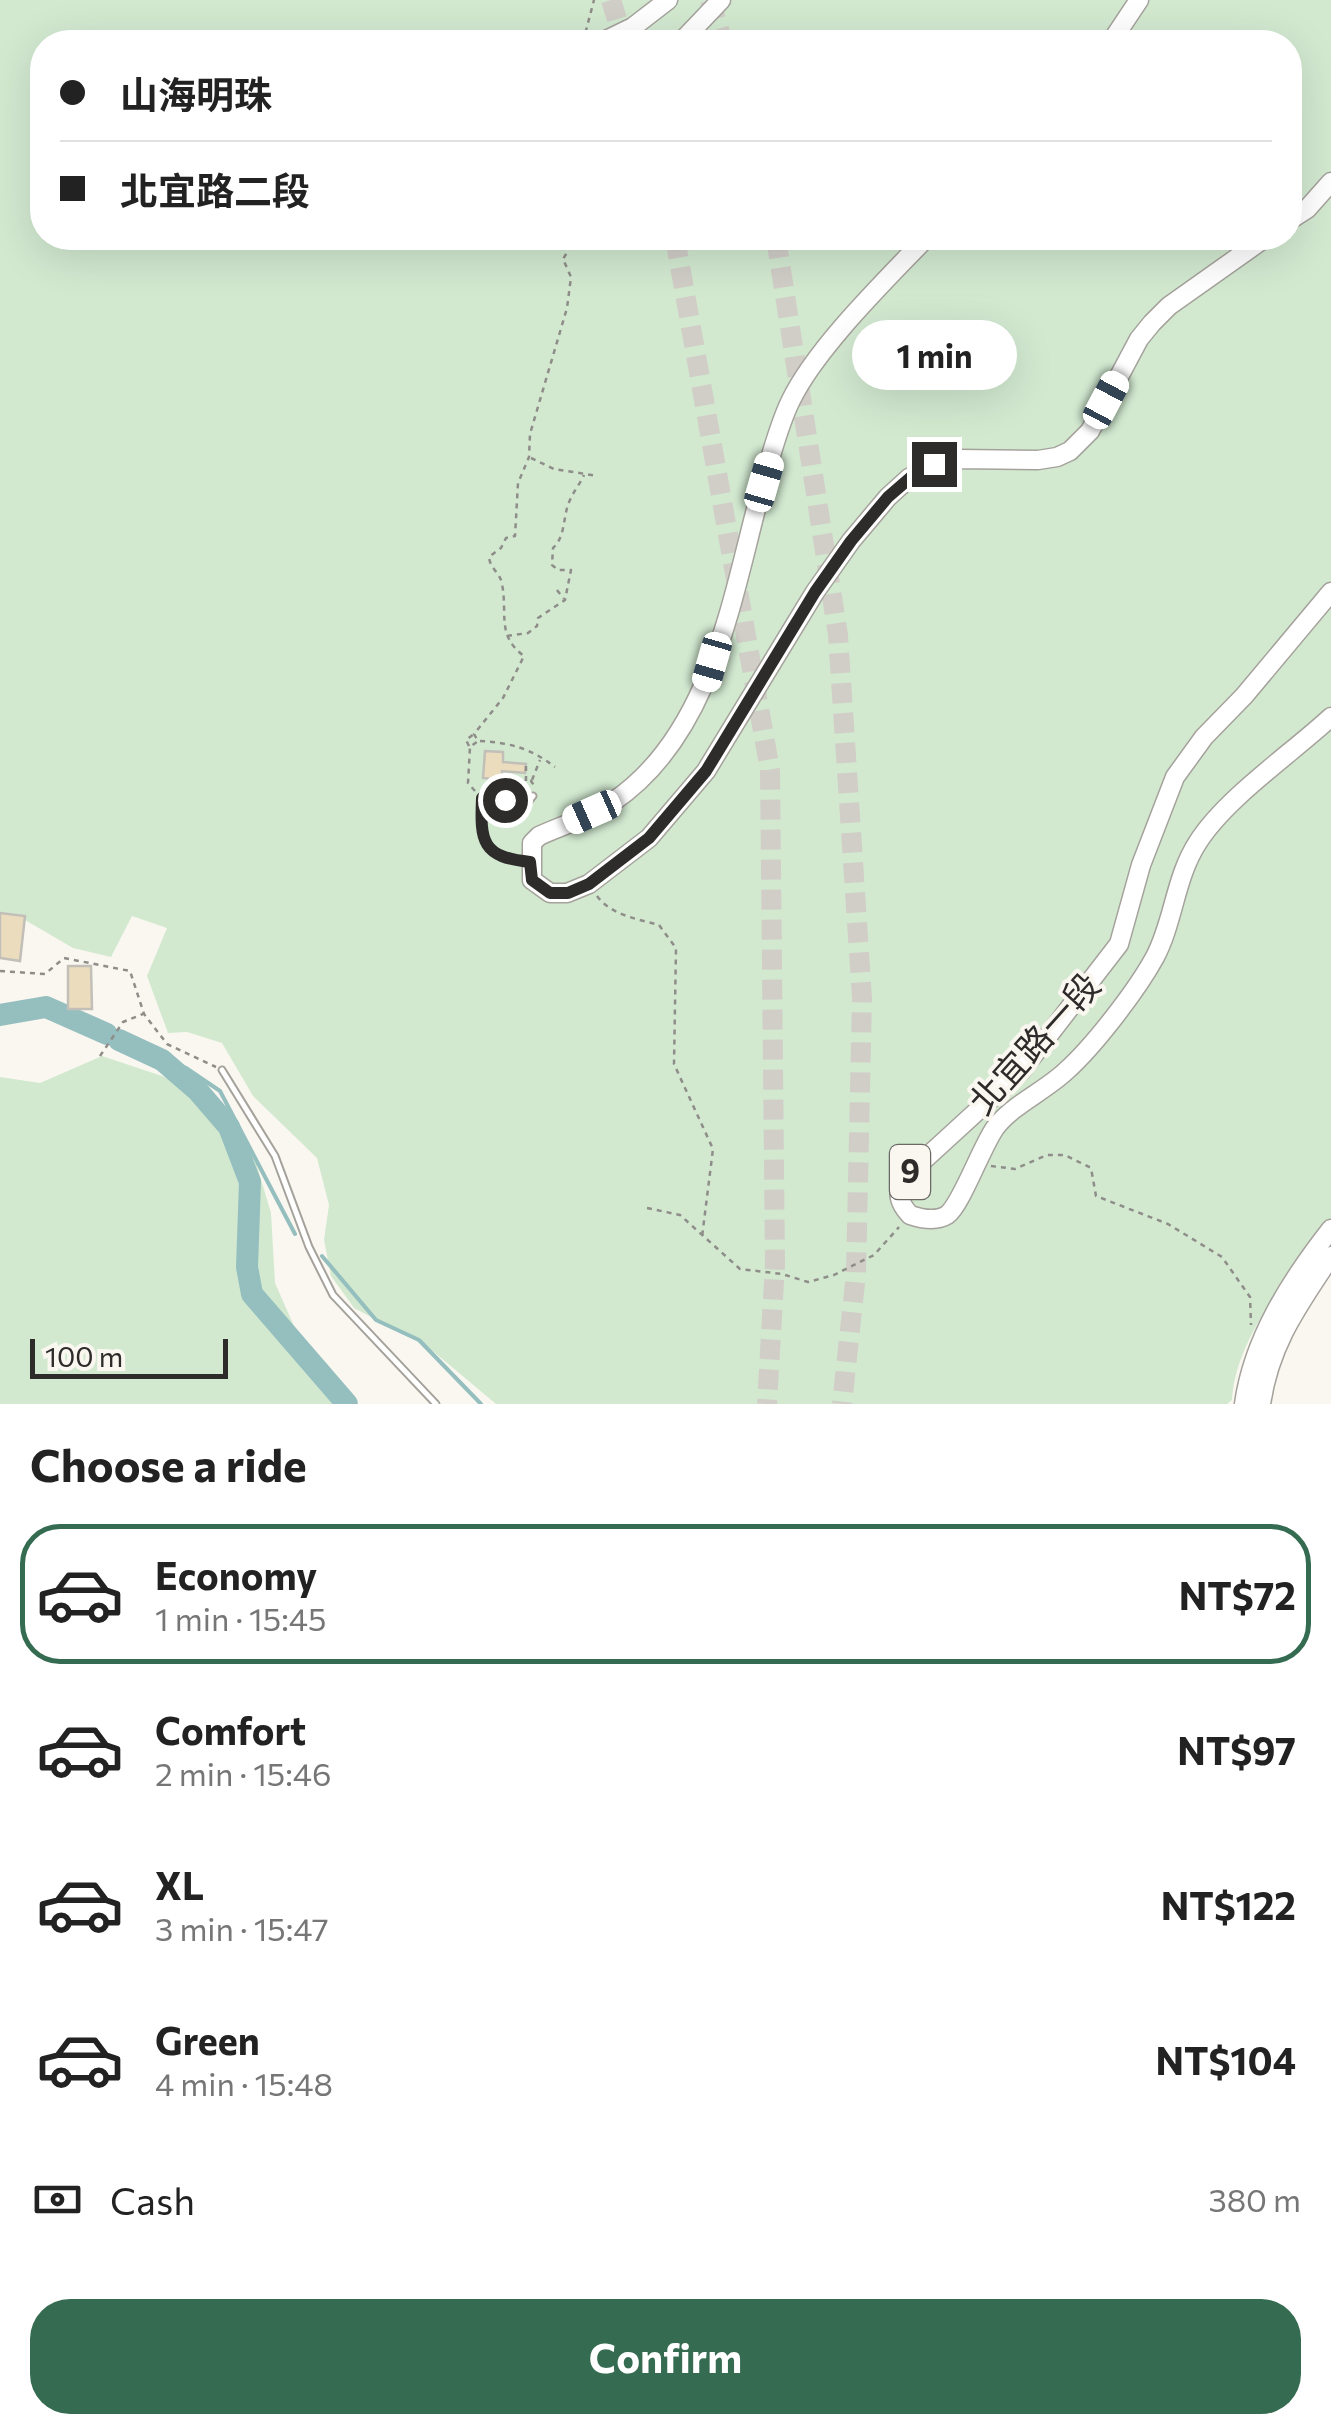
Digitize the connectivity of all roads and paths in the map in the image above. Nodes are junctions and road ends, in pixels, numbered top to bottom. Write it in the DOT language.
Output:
graph roads {
  1 [pos="594,0"];
  2 [pos="668,0"];
  3 [pos="721,0"];
  4 [pos="1138,0"];
  5 [pos="586,30"];
  6 [pos="627,30"];
  7 [pos="692,30"];
  8 [pos="1119,30"];
  9 [pos="1331,182"];
  10 [pos="1302,212"];
  11 [pos="569,250"];
  12 [pos="915,250"];
  13 [pos="1248,250"];
  14 [pos="529,458"];
  15 [pos="584,474"];
  16 [pos="598,476"];
  17 [pos="557,590"];
  18 [pos="1331,592"];
  19 [pos="565,600"];
  20 [pos="506,636"];
  21 [pos="1331,717"];
  22 [pos="474,734"];
  23 [pos="478,741"];
  24 [pos="502,742"];
  25 [pos="470,748"];
  26 [pos="501,752"];
  27 [pos="541,757"];
  28 [pos="526,766"];
  29 [pos="554,767"];
  30 [pos="510,781"];
  31 [pos="529,782"];
  32 [pos="536,795"];
  33 [pos="482,798"];
  34 [pos="530,862"];
  35 [pos="589,884"];
  36 [pos="0,971"];
  37 [pos="144,1014"];
  38 [pos="100,1056"];
  39 [pos="222,1070"];
  40 [pos="973,1164"];
  41 [pos="647,1208"];
  42 [pos="910,1215"];
  43 [pos="1331,1230"];
  44 [pos="702,1238"];
  45 [pos="1331,1256"];
  46 [pos="1251,1335"];
  47 [pos="436,1404"];
  48 [pos="1244,1404"];
  49 [pos="1261,1404"];
  1 -- 5 [label="path"];
  2 -- 6 [label="main road"];
  3 -- 7 [label="main road"];
  4 -- 8 [label="main road"];
  9 -- 10 [label="main road"];
  11 -- 14 [label="path"];
  12 -- 34 [label="main road"];
  13 -- 35 [label="main road"];
  14 -- 15 [label="path"];
  14 -- 20 [label="path"];
  15 -- 16 [label="path"];
  15 -- 19 [label="path"];
  17 -- 19 [label="path"];
  18 -- 42 [label="main road, 北宜路一段 / 9"];
  19 -- 20 [label="path"];
  20 -- 22 [label="path"];
  21 -- 40 [label="main road, 北宜路一段 / 9"];
  22 -- 23 [label="path"];
  22 -- 25 [label="path"];
  23 -- 24 [label="path"];
  23 -- 25 [label="path"];
  24 -- 26 [label="path"];
  24 -- 27 [label="path"];
  25 -- 33 [label="path"];
  27 -- 29 [label="path"];
  27 -- 31 [label="path"];
  28 -- 31 [label="path"];
  30 -- 31 [label="path"];
  31 -- 32 [label="path"];
  32 -- 33 [label="lane"];
  33 -- 34 [label="lane"];
  34 -- 35 [label="main road"];
  35 -- 44 [label="path"];
  36 -- 37 [label="path"];
  37 -- 38 [label="path"];
  37 -- 39 [label="path"];
  39 -- 47 [label="lane"];
  40 -- 42 [label="main road, 北宜路一段 / 9"];
  40 -- 46 [label="path"];
  41 -- 44 [label="path"];
  42 -- 44 [label="path"];
  43 -- 48 [label="main road"];
  45 -- 49 [label="main road"];
}
